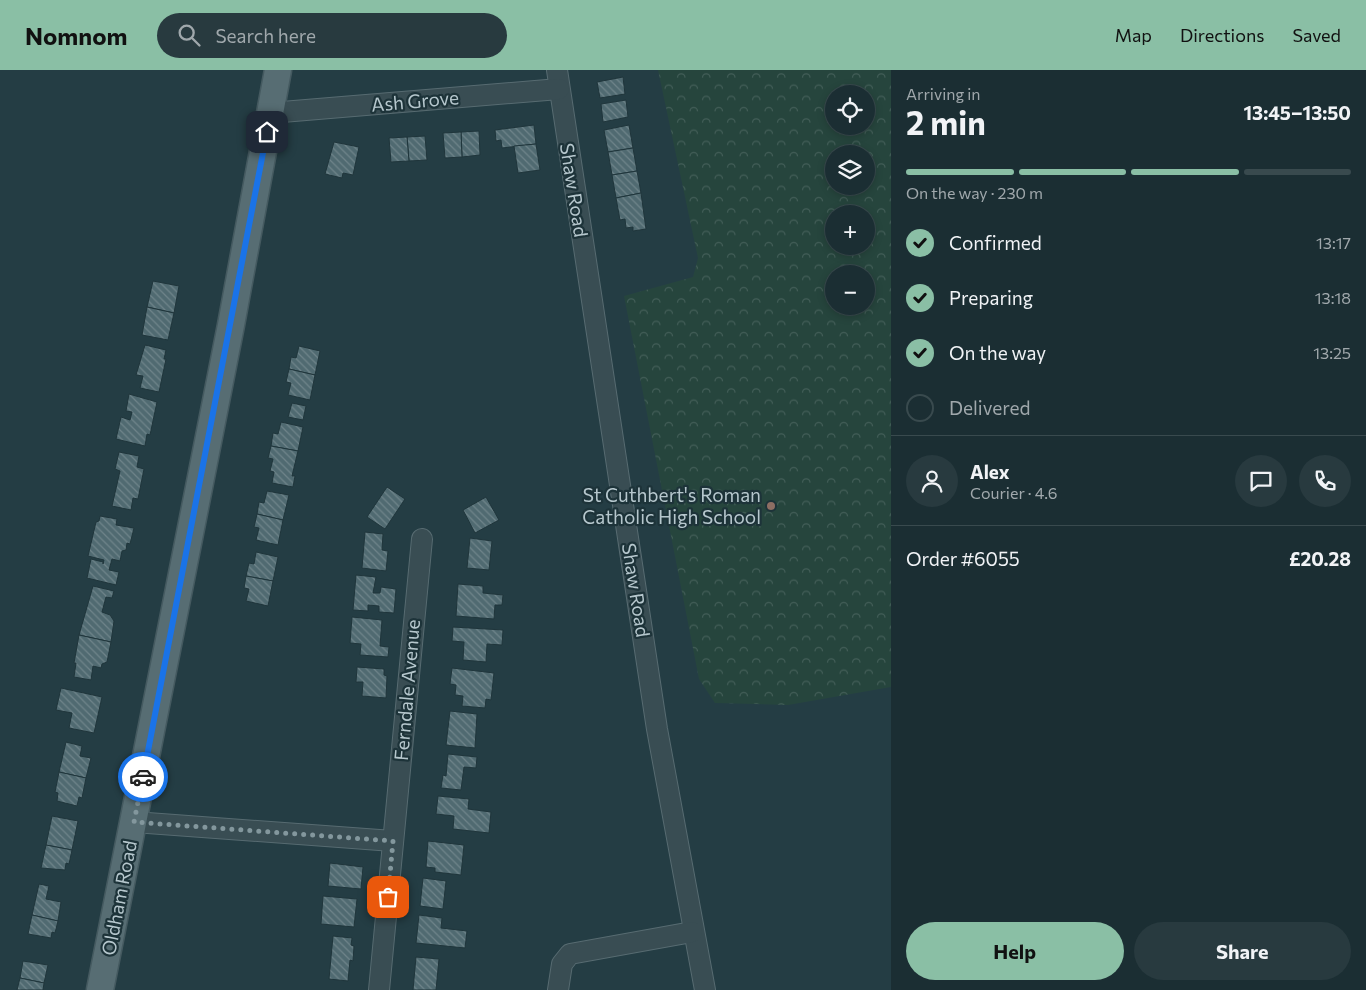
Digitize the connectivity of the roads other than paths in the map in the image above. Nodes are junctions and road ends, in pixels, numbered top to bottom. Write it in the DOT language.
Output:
graph roads {
  1 [pos="278,70"];
  2 [pos="558,79"];
  3 [pos="270,113"];
  4 [pos="422,539"];
  5 [pos="134,822"];
  6 [pos="393,841"];
  7 [pos="692,932"];
  8 [pos="100,990"];
  9 [pos="379,990"];
  10 [pos="558,990"];
  11 [pos="705,990"];
  1 -- 3 [label="main road, Oldham Road"];
  2 -- 3 [label="street, Ash Grove"];
  2 -- 7 [label="street, Shaw Road"];
  3 -- 5 [label="main road, Oldham Road"];
  4 -- 6 [label="street, Ferndale Avenue"];
  5 -- 6 [label="street"];
  5 -- 8 [label="main road, Oldham Road"];
  6 -- 9 [label="street, Ferndale Avenue"];
  7 -- 10 [label="street"];
  7 -- 11 [label="street, Shaw Road"];
}
